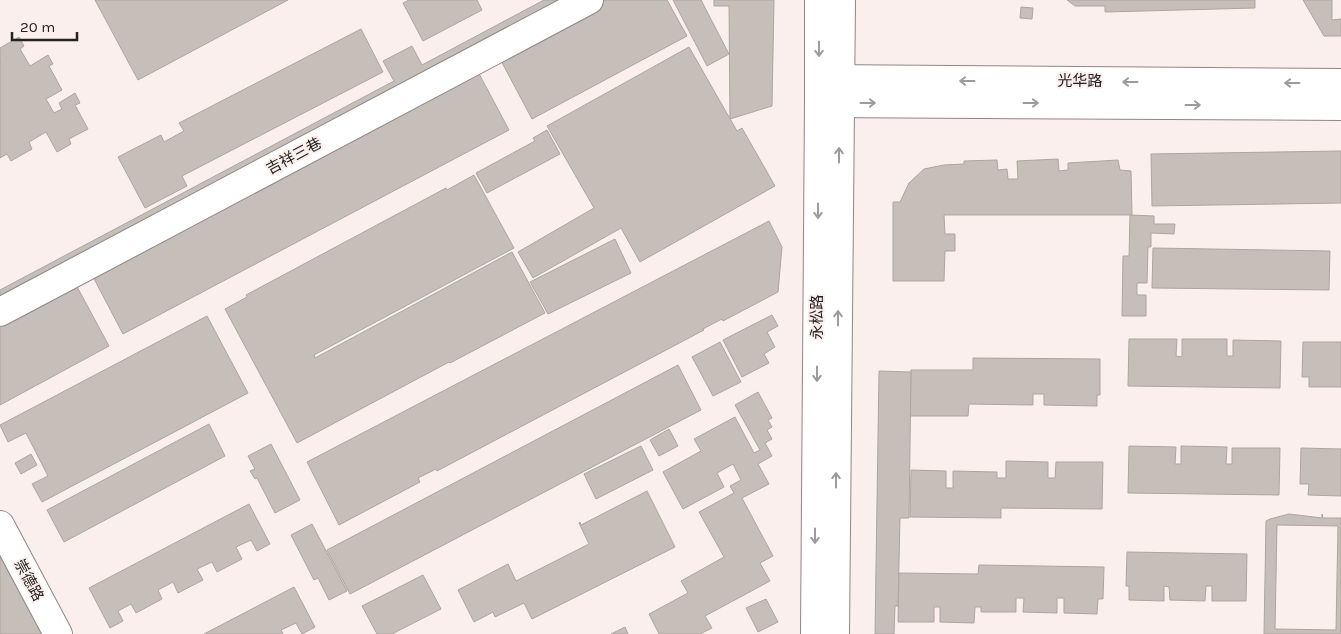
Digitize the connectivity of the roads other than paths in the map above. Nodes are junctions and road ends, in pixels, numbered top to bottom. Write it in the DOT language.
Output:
graph roads {
  1 [pos="589,0"];
  2 [pos="819,0"];
  3 [pos="841,0"];
  4 [pos="1341,83"];
  5 [pos="829,91"];
  6 [pos="1341,106"];
  7 [pos="0,312"];
  8 [pos="0,525"];
  9 [pos="58,634"];
  10 [pos="815,634"];
  11 [pos="835,634"];
  1 -- 7 [label="street, 吉祥三巷"];
  2 -- 5 [label="street, 永松路, one-way"];
  3 -- 5 [label="street, 永松路"];
  4 -- 5 [label="street, 光华路, one-way"];
  5 -- 6 [label="street, 光华路, one-way"];
  5 -- 10 [label="street, 永松路, one-way"];
  11 -- 5 [label="street, 永松路, one-way"];
  8 -- 9 [label="street, 崇德路"];
}
